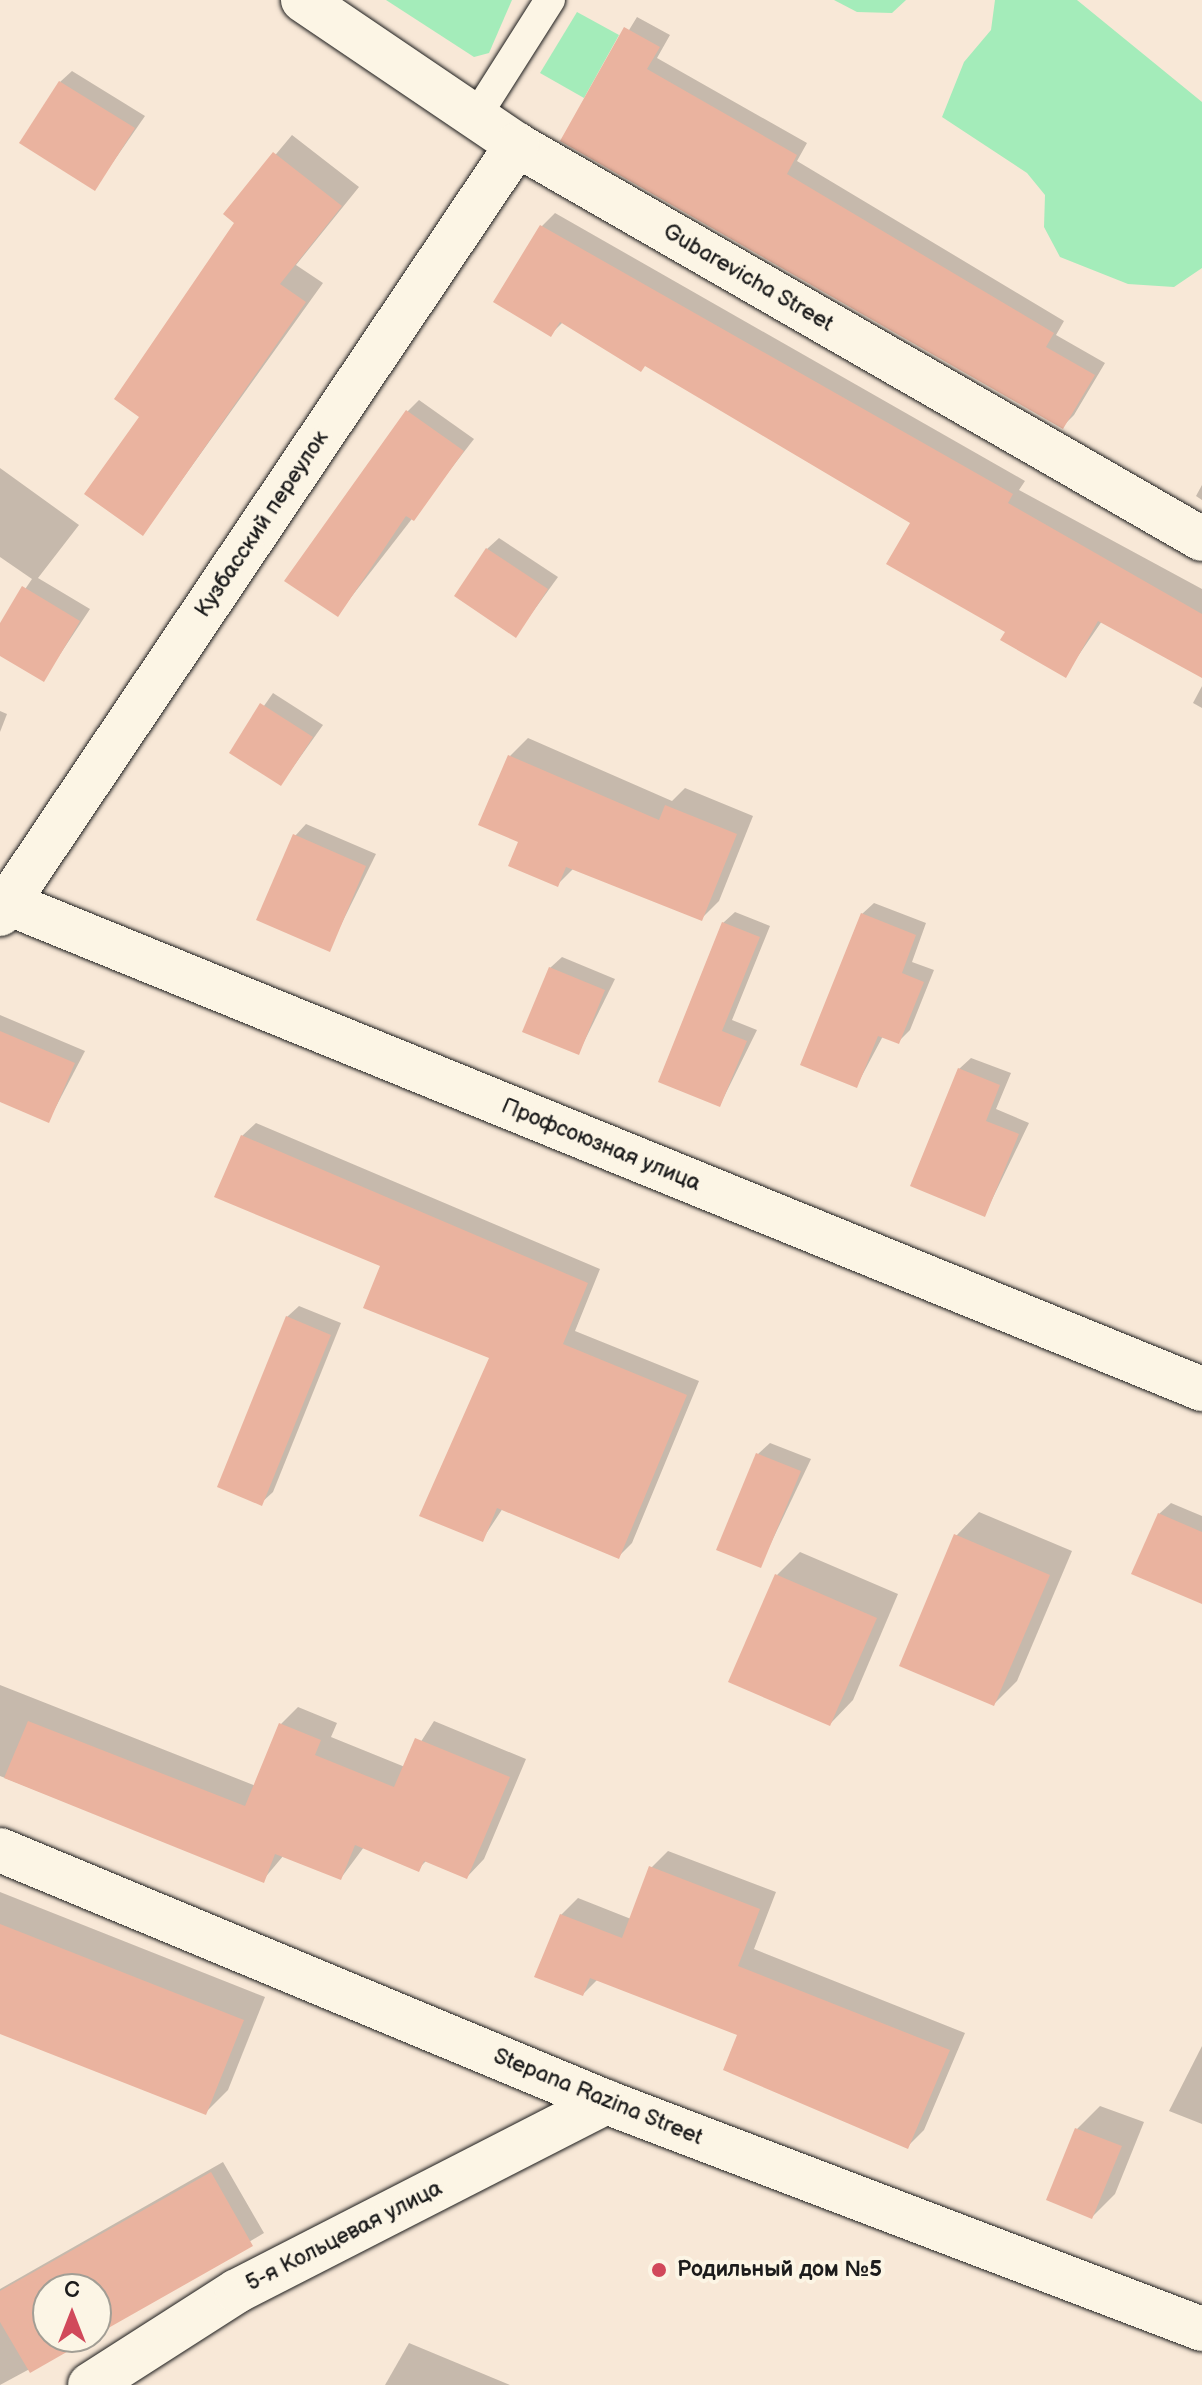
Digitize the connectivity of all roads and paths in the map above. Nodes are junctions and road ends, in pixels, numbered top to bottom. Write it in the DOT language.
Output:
graph roads {
  1 [pos="303,0"];
  2 [pos="550,0"];
  3 [pos="475,118"];
  4 [pos="517,145"];
  5 [pos="1202,539"];
  6 [pos="2,905"];
  7 [pos="1202,1389"];
  8 [pos="0,1850"];
  9 [pos="606,2102"];
  10 [pos="1202,2329"];
  11 [pos="90,2385"];
  1 -- 3 [label="street, Gubarevicha Street"];
  2 -- 3 [label="lane"];
  3 -- 4 [label="street, Gubarevicha Street"];
  4 -- 5 [label="street, Gubarevicha Street"];
  4 -- 6 [label="street, Кузбасский переулок"];
  6 -- 7 [label="street, Профсоюзная улица"];
  8 -- 9 [label="street, Stepana Razina Street"];
  9 -- 10 [label="street, Stepana Razina Street"];
  9 -- 11 [label="street, 5-я Кольцевая улица"];
}
